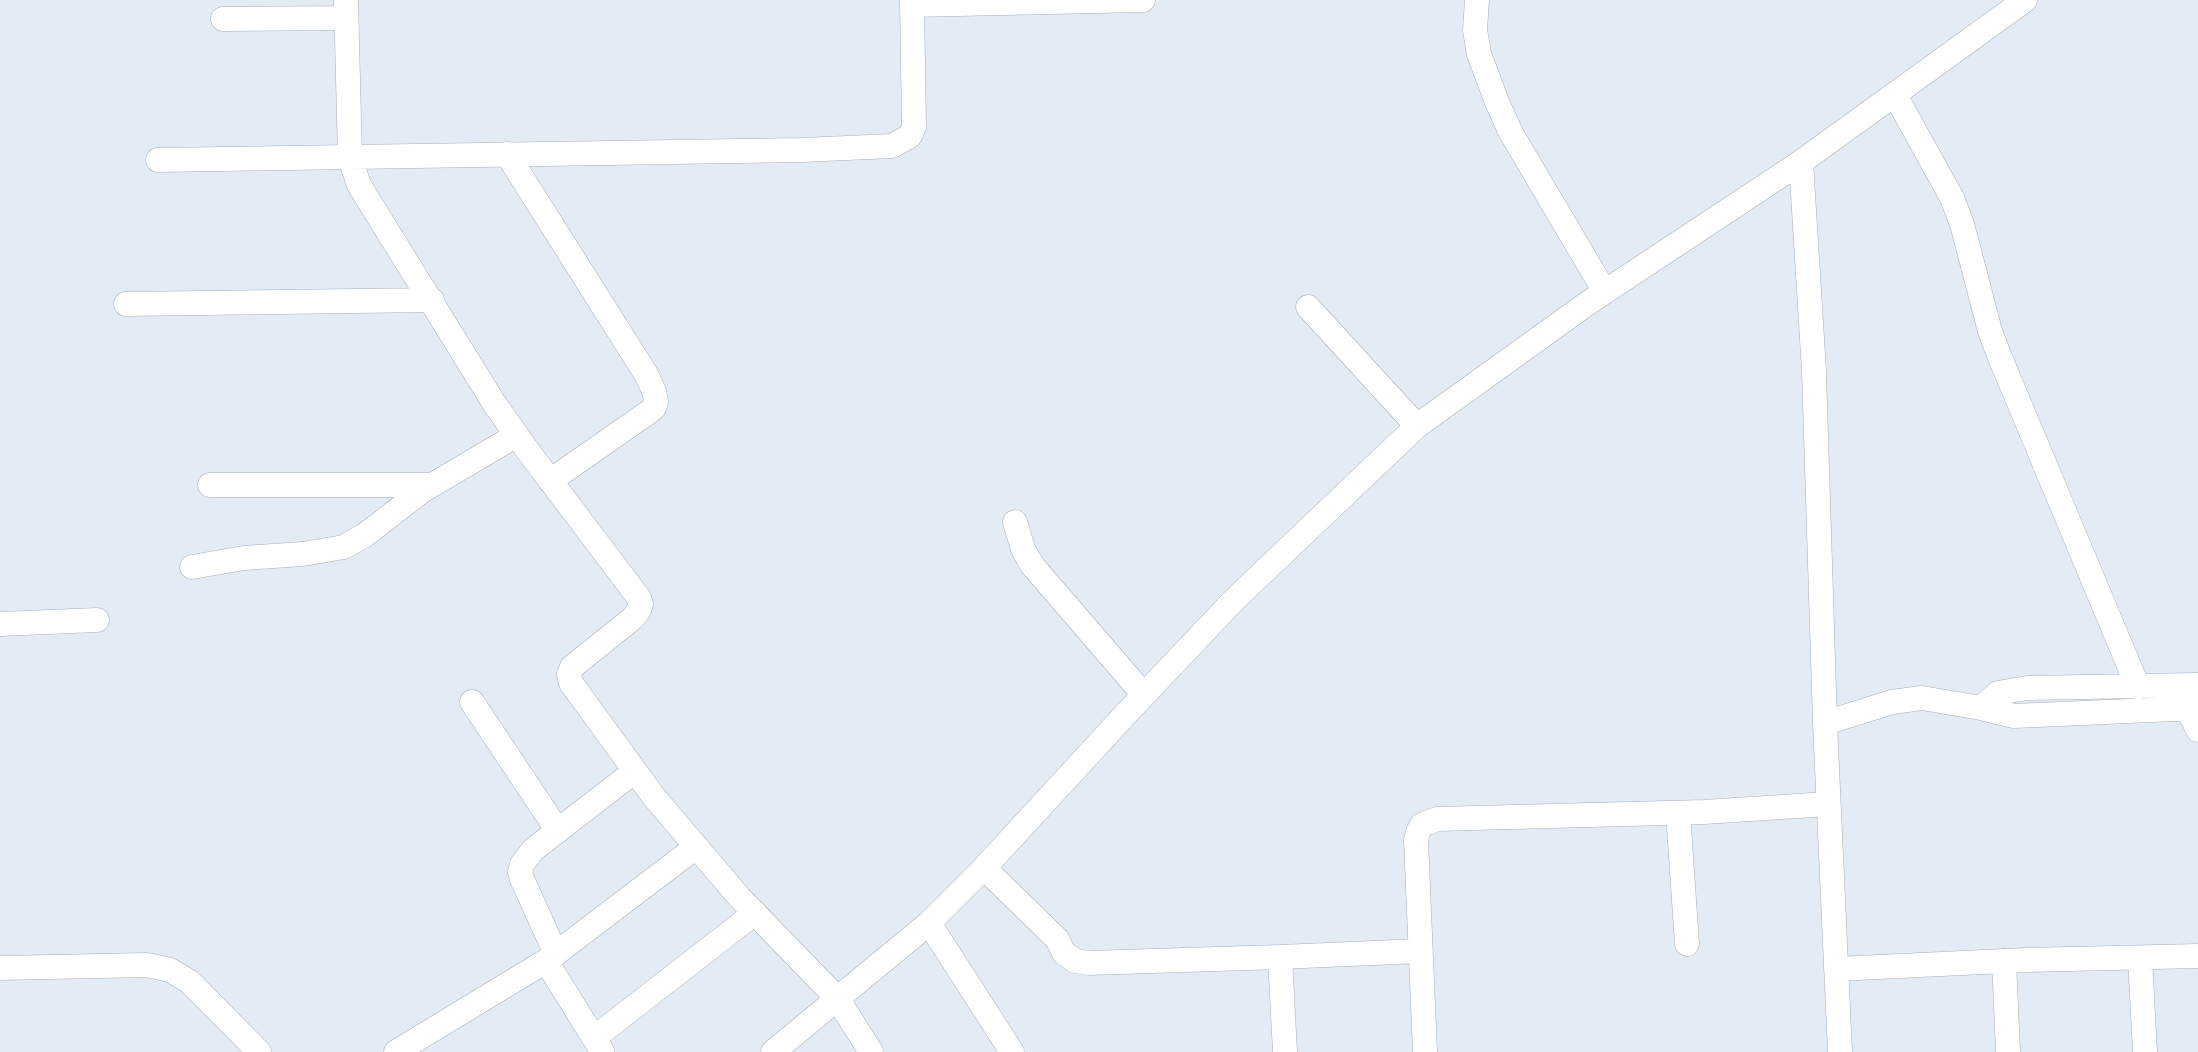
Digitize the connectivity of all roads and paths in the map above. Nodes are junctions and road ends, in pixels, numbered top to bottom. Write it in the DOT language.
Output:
graph roads {
  1 [pos="1143,0"];
  2 [pos="1477,0"];
  3 [pos="2025,0"];
  4 [pos="912,3"];
  5 [pos="346,9"];
  6 [pos="223,19"];
  7 [pos="1894,95"];
  8 [pos="507,154"];
  9 [pos="350,158"];
  10 [pos="158,160"];
  11 [pos="1801,162"];
  12 [pos="1605,292"];
  13 [pos="432,300"];
  14 [pos="126,304"];
  15 [pos="1308,308"];
  16 [pos="1417,426"];
  17 [pos="517,435"];
  18 [pos="550,480"];
  19 [pos="210,484"];
  20 [pos="432,485"];
  21 [pos="1015,522"];
  22 [pos="192,567"];
  23 [pos="97,620"];
  24 [pos="0,624"];
  25 [pos="2198,686"];
  26 [pos="2138,687"];
  27 [pos="1144,695"];
  28 [pos="472,702"];
  29 [pos="1980,708"];
  30 [pos="2193,708"];
  31 [pos="1825,723"];
  32 [pos="2198,730"];
  33 [pos="635,771"];
  34 [pos="1828,804"];
  35 [pos="1678,813"];
  36 [pos="558,830"];
  37 [pos="696,847"];
  38 [pos="984,868"];
  39 [pos="755,913"];
  40 [pos="929,923"];
  41 [pos="1687,944"];
  42 [pos="1420,951"];
  43 [pos="2198,956"];
  44 [pos="551,957"];
  45 [pos="1280,958"];
  46 [pos="2140,958"];
  47 [pos="2004,961"];
  48 [pos="0,968"];
  49 [pos="1836,969"];
  50 [pos="837,998"];
  51 [pos="598,1045"];
  52 [pos="259,1052"];
  53 [pos="396,1052"];
  54 [pos="773,1052"];
  55 [pos="871,1052"];
  56 [pos="1012,1052"];
  57 [pos="1285,1052"];
  58 [pos="1425,1052"];
  59 [pos="1840,1052"];
  60 [pos="2008,1052"];
  61 [pos="2145,1052"];
  1 -- 4 [label="street"];
  2 -- 12 [label="street"];
  3 -- 7 [label="street"];
  4 -- 8 [label="street"];
  5 -- 6 [label="street"];
  5 -- 9 [label="street"];
  7 -- 11 [label="street"];
  7 -- 26 [label="street"];
  8 -- 9 [label="street"];
  8 -- 18 [label="street"];
  9 -- 10 [label="street"];
  9 -- 13 [label="street"];
  11 -- 12 [label="street"];
  11 -- 31 [label="street"];
  12 -- 16 [label="street"];
  13 -- 14 [label="street"];
  13 -- 17 [label="street"];
  15 -- 16 [label="street"];
  16 -- 27 [label="street"];
  17 -- 18 [label="street"];
  17 -- 20 [label="street"];
  18 -- 33 [label="street"];
  19 -- 20 [label="street"];
  20 -- 22 [label="street"];
  21 -- 27 [label="street"];
  23 -- 24 [label="street"];
  25 -- 26 [label="street"];
  26 -- 29 [label="street"];
  27 -- 38 [label="street"];
  28 -- 36 [label="street"];
  29 -- 30 [label="street"];
  29 -- 31 [label="street"];
  30 -- 32 [label="street"];
  31 -- 34 [label="street"];
  33 -- 36 [label="street"];
  33 -- 37 [label="street"];
  34 -- 35 [label="street"];
  34 -- 49 [label="street"];
  35 -- 41 [label="street"];
  35 -- 42 [label="street"];
  36 -- 44 [label="street"];
  37 -- 39 [label="street"];
  37 -- 44 [label="street"];
  38 -- 40 [label="street"];
  38 -- 45 [label="street"];
  39 -- 50 [label="street"];
  39 -- 51 [label="street"];
  40 -- 50 [label="street"];
  40 -- 56 [label="street"];
  42 -- 45 [label="street"];
  42 -- 58 [label="street"];
  43 -- 46 [label="street"];
  44 -- 51 [label="street"];
  44 -- 53 [label="street"];
  45 -- 57 [label="street"];
  46 -- 47 [label="street"];
  46 -- 61 [label="street"];
  47 -- 49 [label="street"];
  47 -- 60 [label="street"];
  48 -- 52 [label="street"];
  49 -- 59 [label="street"];
  50 -- 54 [label="street"];
  50 -- 55 [label="street"];
}
